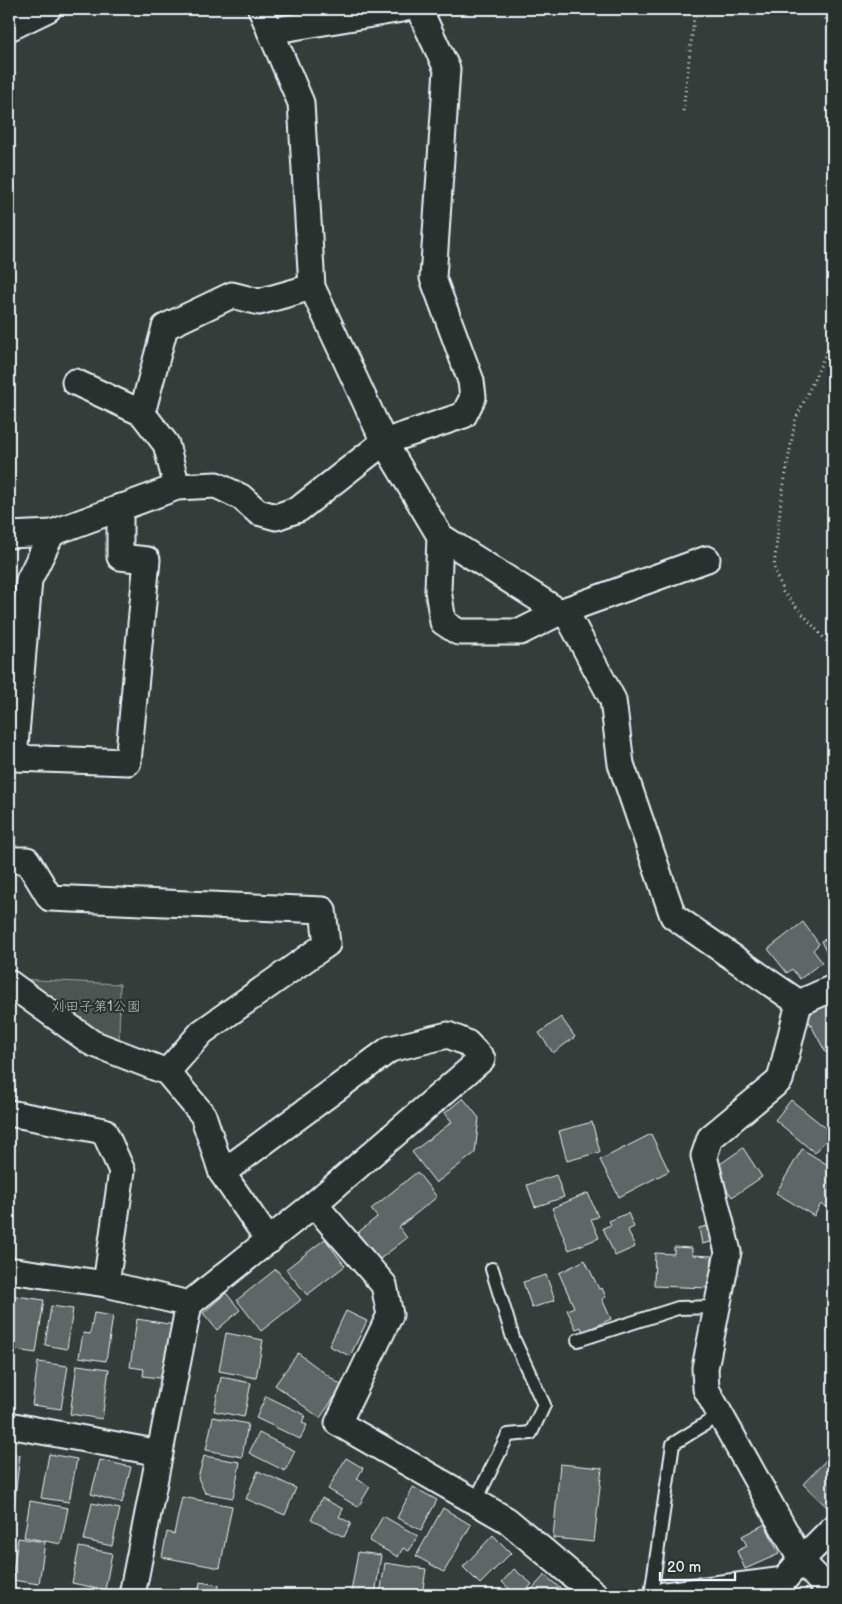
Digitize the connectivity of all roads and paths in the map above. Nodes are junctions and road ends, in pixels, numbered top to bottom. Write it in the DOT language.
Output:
graph roads {
  1 [pos="48,9"];
  2 [pos="402,9"];
  3 [pos="419,9"];
  4 [pos="695,9"];
  5 [pos="822,9"];
  6 [pos="266,20"];
  7 [pos="9,28"];
  8 [pos="833,38"];
  9 [pos="683,110"];
  10 [pos="312,287"];
  11 [pos="833,338"];
  12 [pos="75,382"];
  13 [pos="142,413"];
  14 [pos="384,442"];
  15 [pos="177,487"];
  16 [pos="120,507"];
  17 [pos="52,533"];
  18 [pos="9,535"];
  19 [pos="440,536"];
  20 [pos="707,559"];
  21 [pos="560,612"];
  22 [pos="833,646"];
  23 [pos="9,860"];
  24 [pos="9,983"];
  25 [pos="833,988"];
  26 [pos="799,1003"];
  27 [pos="167,1072"];
  28 [pos="9,1113"];
  29 [pos="222,1173"];
  30 [pos="314,1204"];
  31 [pos="269,1241"];
  32 [pos="492,1269"];
  33 [pos="9,1270"];
  34 [pos="106,1284"];
  35 [pos="189,1304"];
  36 [pos="716,1306"];
  37 [pos="578,1340"];
  38 [pos="721,1414"];
  39 [pos="9,1425"];
  40 [pos="160,1453"];
  41 [pos="475,1502"];
  42 [pos="833,1528"];
  43 [pos="801,1560"];
  44 [pos="132,1595"];
  45 [pos="596,1595"];
  46 [pos="651,1595"];
  47 [pos="665,1595"];
  48 [pos="833,1595"];
  1 -- 7 [label="street"];
  2 -- 6 [label="street"];
  3 -- 14 [label="street"];
  4 -- 9 [label="path"];
  5 -- 8 [label="path"];
  6 -- 10 [label="street"];
  10 -- 13 [label="street"];
  10 -- 14 [label="street"];
  11 -- 22 [label="path"];
  12 -- 13 [label="street"];
  13 -- 15 [label="street"];
  14 -- 15 [label="street"];
  14 -- 19 [label="street"];
  15 -- 16 [label="street"];
  16 -- 17 [label="street"];
  16 -- 17 [label="street"];
  17 -- 18 [label="street"];
  19 -- 21 [label="street"];
  19 -- 21 [label="street"];
  20 -- 21 [label="street"];
  21 -- 26 [label="street"];
  23 -- 27 [label="street"];
  24 -- 27 [label="street"];
  25 -- 26 [label="street"];
  26 -- 36 [label="street"];
  27 -- 29 [label="street"];
  28 -- 34 [label="street"];
  29 -- 30 [label="street"];
  29 -- 31 [label="street"];
  30 -- 31 [label="street"];
  30 -- 41 [label="street"];
  31 -- 35 [label="street"];
  32 -- 41 [label="lane"];
  33 -- 34 [label="street"];
  34 -- 35 [label="street"];
  35 -- 40 [label="street"];
  36 -- 37 [label="lane"];
  36 -- 38 [label="street"];
  38 -- 43 [label="street"];
  38 -- 46 [label="lane"];
  39 -- 40 [label="street"];
  40 -- 44 [label="street"];
  41 -- 45 [label="street"];
  42 -- 43 [label="street"];
  43 -- 47 [label="street"];
  43 -- 48 [label="street"];
}
